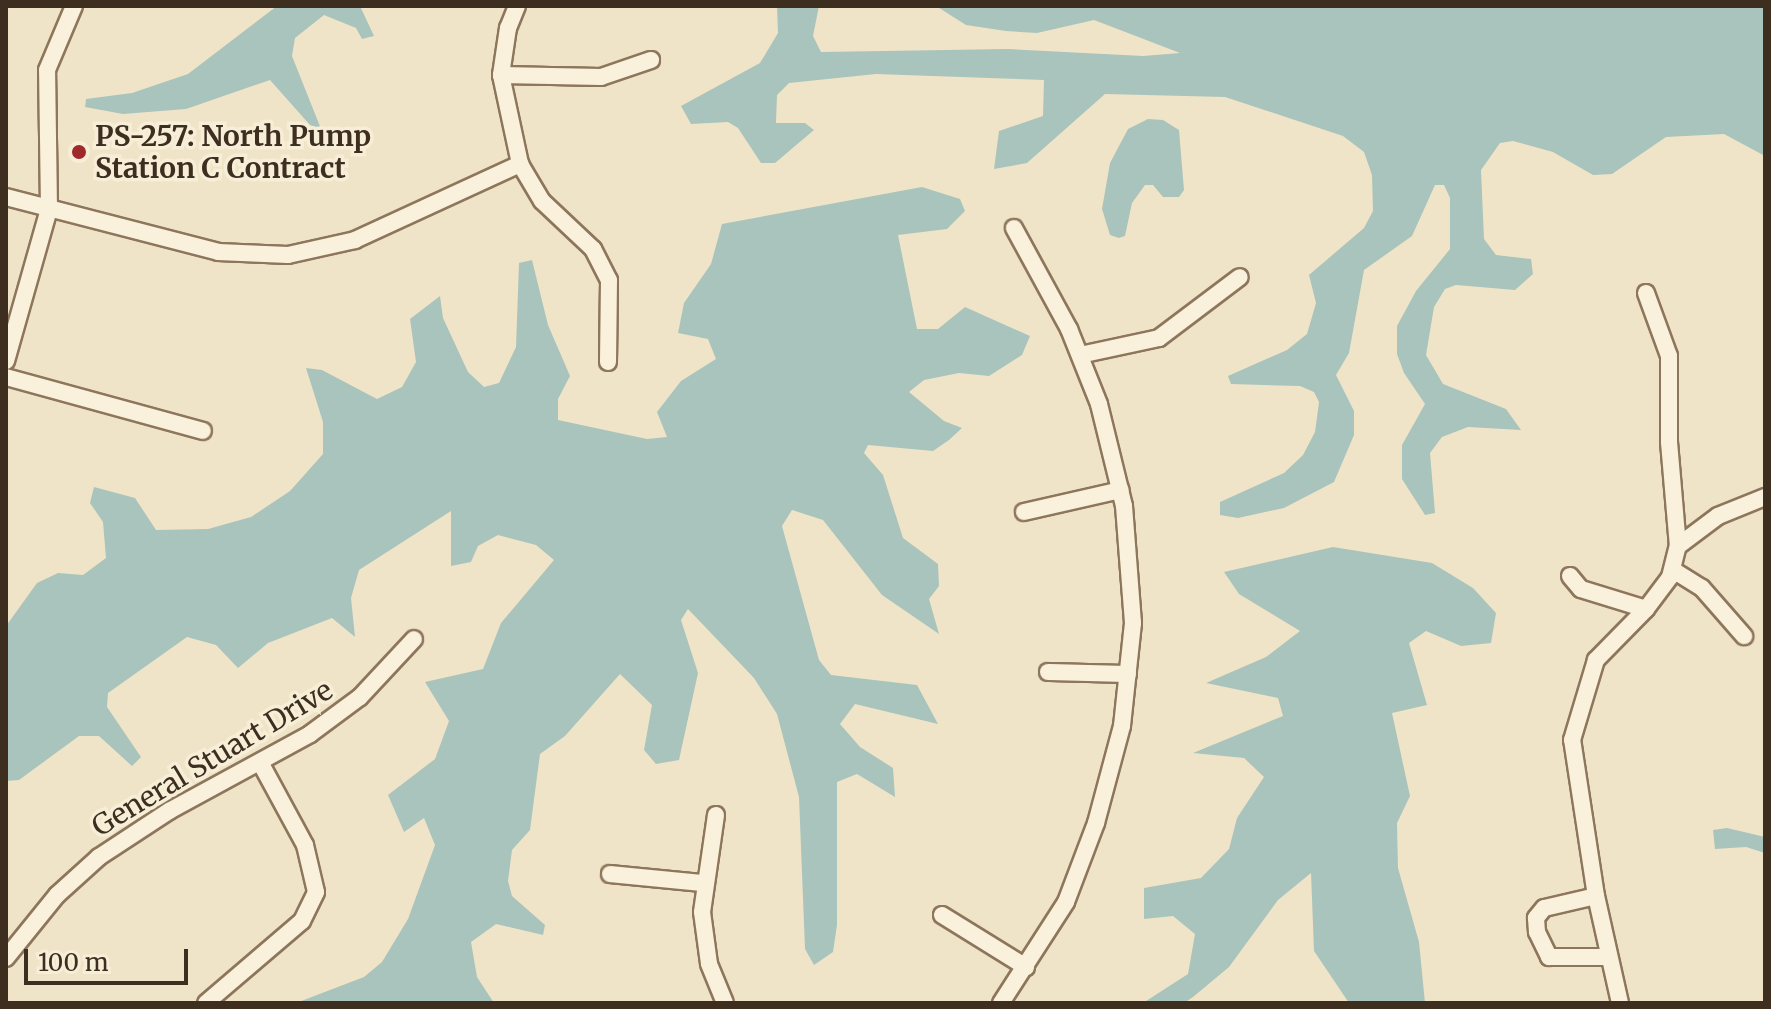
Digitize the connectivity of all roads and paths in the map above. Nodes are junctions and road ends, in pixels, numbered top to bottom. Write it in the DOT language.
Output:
graph roads {
  1 [pos="73,6"];
  2 [pos="517,6"];
  3 [pos="651,60"];
  4 [pos="501,75"];
  5 [pos="520,164"];
  6 [pos="6,197"];
  7 [pos="49,209"];
  8 [pos="1014,228"];
  9 [pos="1240,277"];
  10 [pos="1646,293"];
  11 [pos="1080,355"];
  12 [pos="6,361"];
  13 [pos="608,362"];
  14 [pos="6,377"];
  15 [pos="203,431"];
  16 [pos="1121,490"];
  17 [pos="1765,497"];
  18 [pos="1024,512"];
  19 [pos="1678,546"];
  20 [pos="1673,570"];
  21 [pos="1570,576"];
  22 [pos="1646,609"];
  23 [pos="1744,636"];
  24 [pos="414,639"];
  25 [pos="1048,672"];
  26 [pos="1128,674"];
  27 [pos="260,762"];
  28 [pos="716,815"];
  29 [pos="610,874"];
  30 [pos="702,883"];
  31 [pos="1596,896"];
  32 [pos="942,915"];
  33 [pos="1609,957"];
  34 [pos="6,958"];
  35 [pos="1026,967"];
  36 [pos="206,1003"];
  37 [pos="725,1003"];
  38 [pos="1001,1003"];
  39 [pos="1620,1003"];
  1 -- 7 [label="street"];
  2 -- 4 [label="street"];
  3 -- 4 [label="street"];
  4 -- 5 [label="street"];
  5 -- 7 [label="street"];
  5 -- 13 [label="street"];
  6 -- 7 [label="street"];
  7 -- 12 [label="street"];
  8 -- 11 [label="street"];
  9 -- 11 [label="street"];
  10 -- 19 [label="street"];
  11 -- 16 [label="street"];
  14 -- 15 [label="street"];
  16 -- 18 [label="street"];
  16 -- 26 [label="street"];
  17 -- 19 [label="street"];
  19 -- 20 [label="street"];
  20 -- 22 [label="street"];
  20 -- 23 [label="street"];
  21 -- 22 [label="street"];
  22 -- 31 [label="street"];
  24 -- 27 [label="street, General Stuart Drive"];
  25 -- 26 [label="street"];
  26 -- 35 [label="street"];
  27 -- 34 [label="street, General Stuart Drive"];
  27 -- 36 [label="street"];
  28 -- 30 [label="street"];
  29 -- 30 [label="street"];
  30 -- 37 [label="street"];
  31 -- 33 [label="street"];
  31 -- 33 [label="street"];
  32 -- 35 [label="street"];
  33 -- 39 [label="street"];
  35 -- 38 [label="street"];
}
